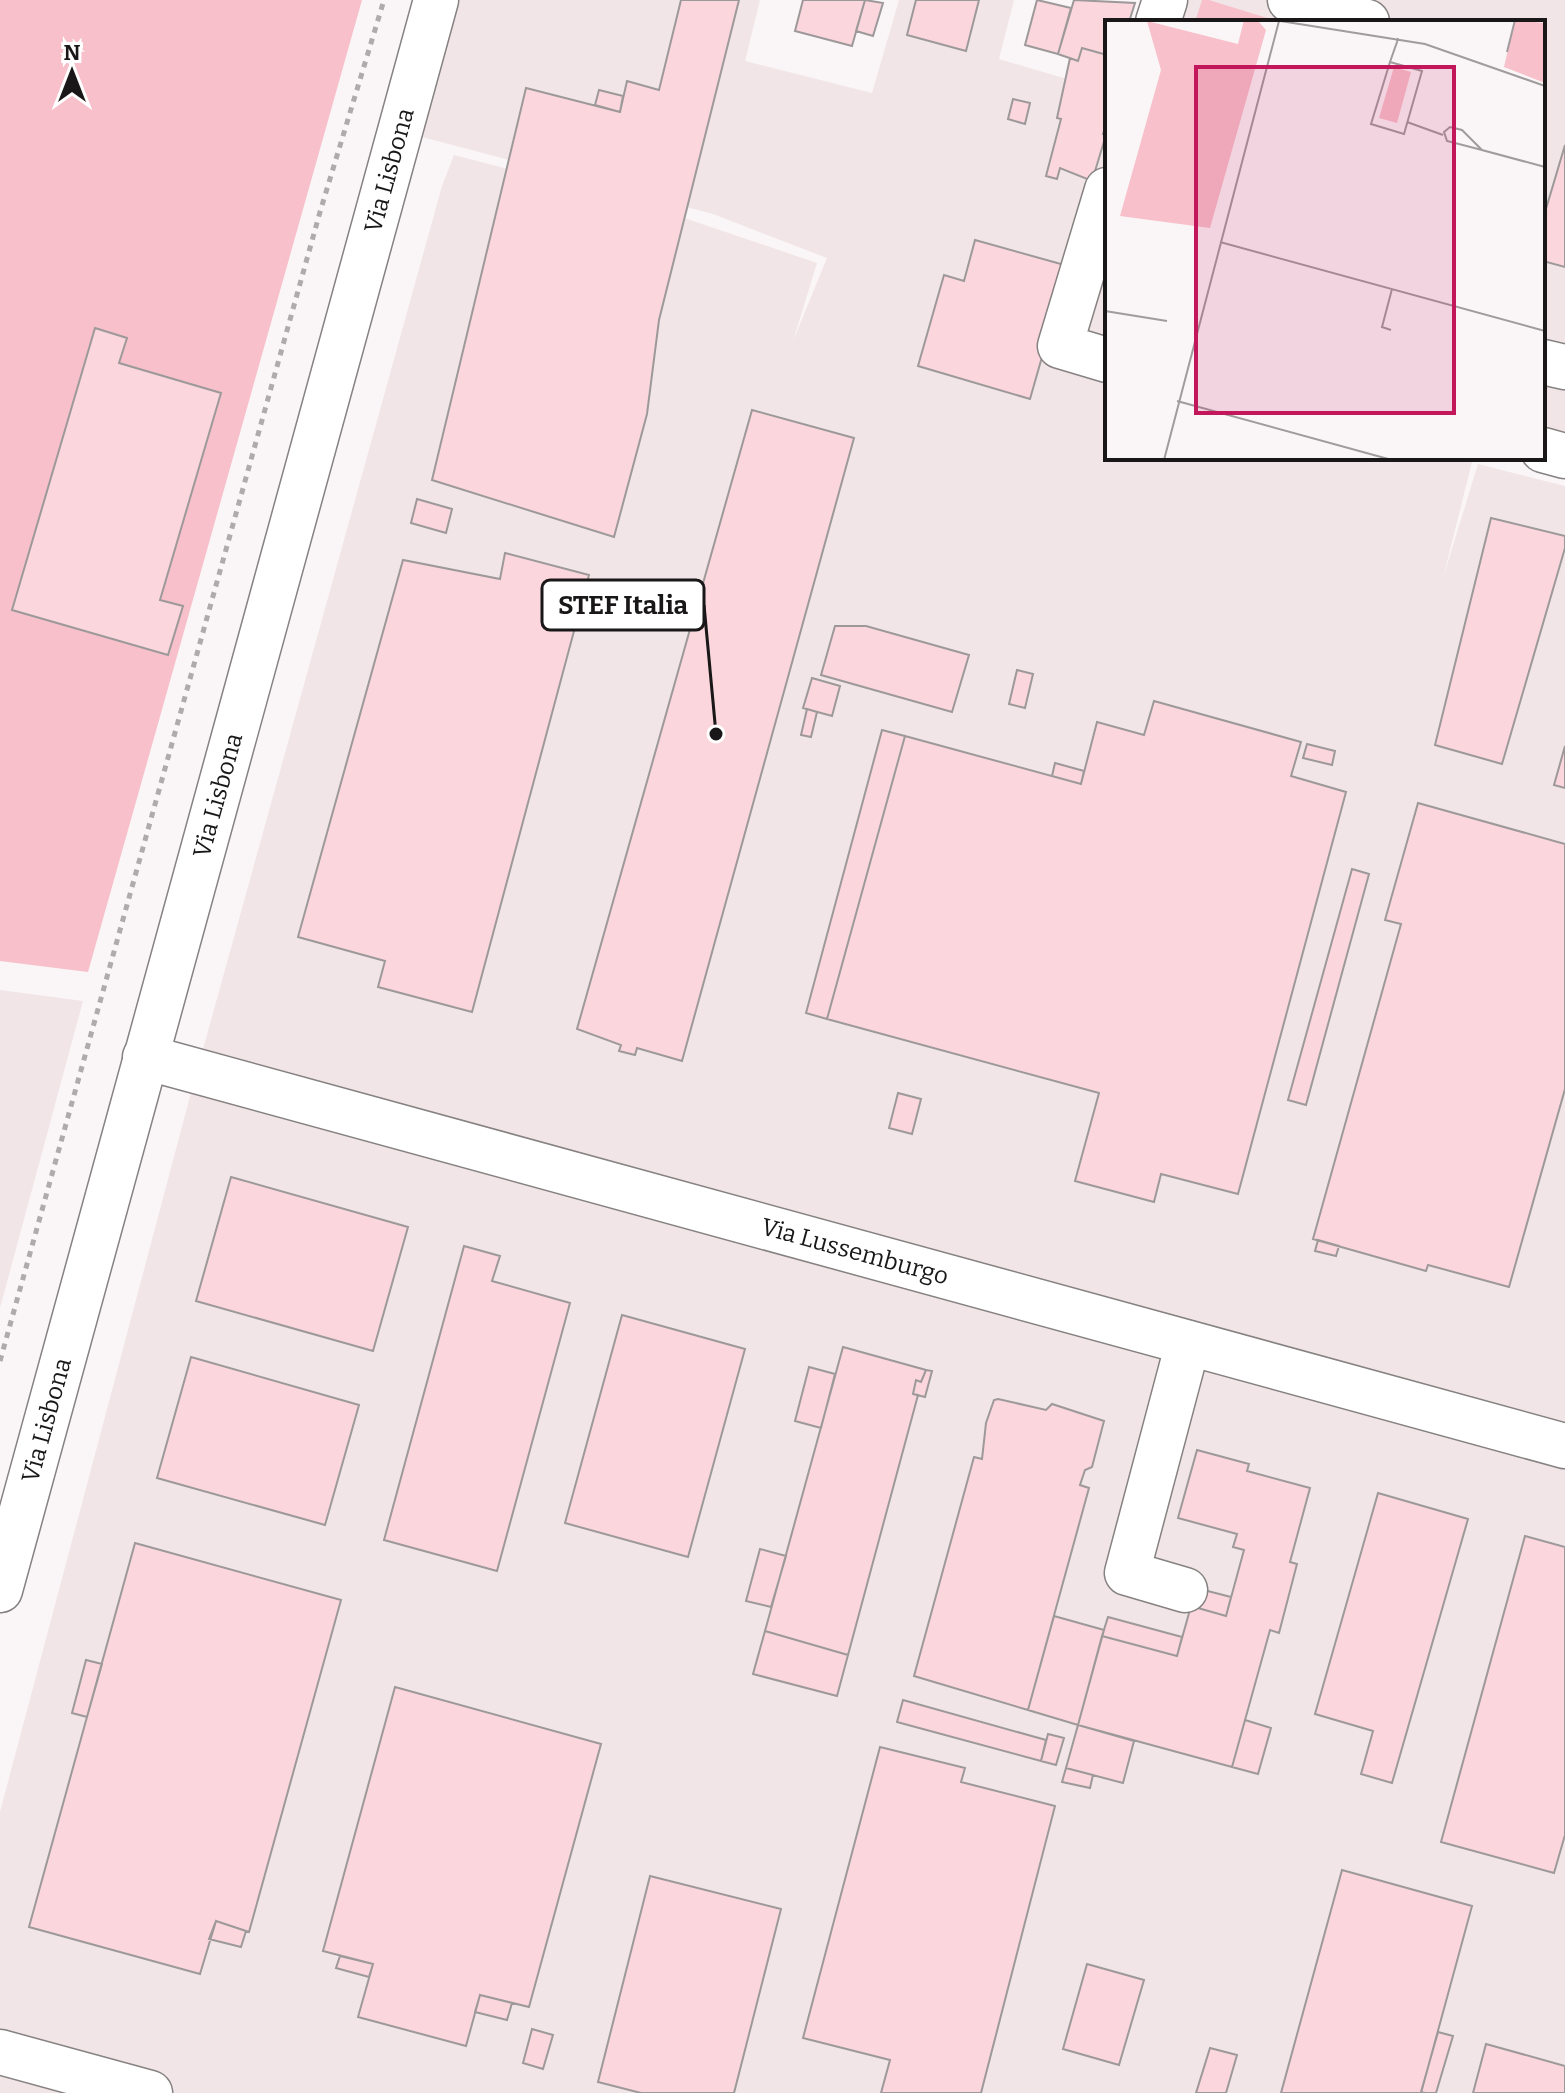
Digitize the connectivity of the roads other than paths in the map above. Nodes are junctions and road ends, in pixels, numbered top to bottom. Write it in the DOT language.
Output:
graph roads {
  1 [pos="436,0"];
  2 [pos="1165,0"];
  3 [pos="1290,0"];
  4 [pos="1159,20"];
  5 [pos="1360,20"];
  6 [pos="1105,197"];
  7 [pos="1105,359"];
  8 [pos="1545,362"];
  9 [pos="1565,367"];
  10 [pos="1545,451"];
  11 [pos="1565,456"];
  12 [pos="145,1057"];
  13 [pos="1188,1343"];
  14 [pos="1565,1446"];
  15 [pos="0,1590"];
  16 [pos="1185,1590"];
  17 [pos="0,2052"];
  18 [pos="150,2093"];
  1 -- 12 [label="street, Via Lisbona"];
  2 -- 4 [label="street"];
  3 -- 5 [label="street"];
  6 -- 7 [label="street"];
  8 -- 9 [label="street"];
  10 -- 11 [label="street"];
  12 -- 13 [label="street, Via Lussemburgo"];
  12 -- 15 [label="street, Via Lisbona"];
  13 -- 14 [label="street, Via Lussemburgo"];
  13 -- 16 [label="street"];
  17 -- 18 [label="street"];
}
